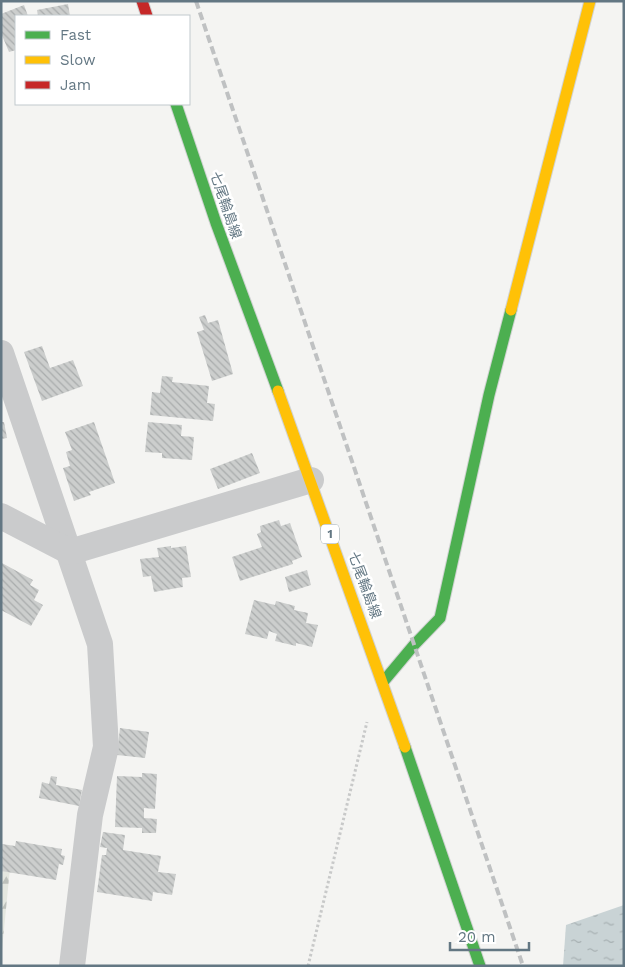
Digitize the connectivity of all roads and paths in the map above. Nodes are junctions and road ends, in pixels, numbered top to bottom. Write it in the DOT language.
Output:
graph roads {
  1 [pos="142,1"];
  2 [pos="590,1"];
  3 [pos="147,15"];
  4 [pos="176,105"];
  5 [pos="1,353"];
  6 [pos="311,480"];
  7 [pos="1,516"];
  8 [pos="70,552"];
  9 [pos="383,682"];
  10 [pos="72,966"];
  11 [pos="308,966"];
  12 [pos="480,966"];
  1 -- 3 [label="main road"];
  2 -- 9 [label="main road"];
  4 -- 6 [label="main road, 七尾輪島線 / 1"];
  5 -- 8 [label="street"];
  6 -- 8 [label="street"];
  6 -- 9 [label="main road, 七尾輪島線 / 1"];
  7 -- 8 [label="street"];
  8 -- 10 [label="street"];
  9 -- 11 [label="path"];
  9 -- 12 [label="main road, 七尾輪島線 / 1"];
}
